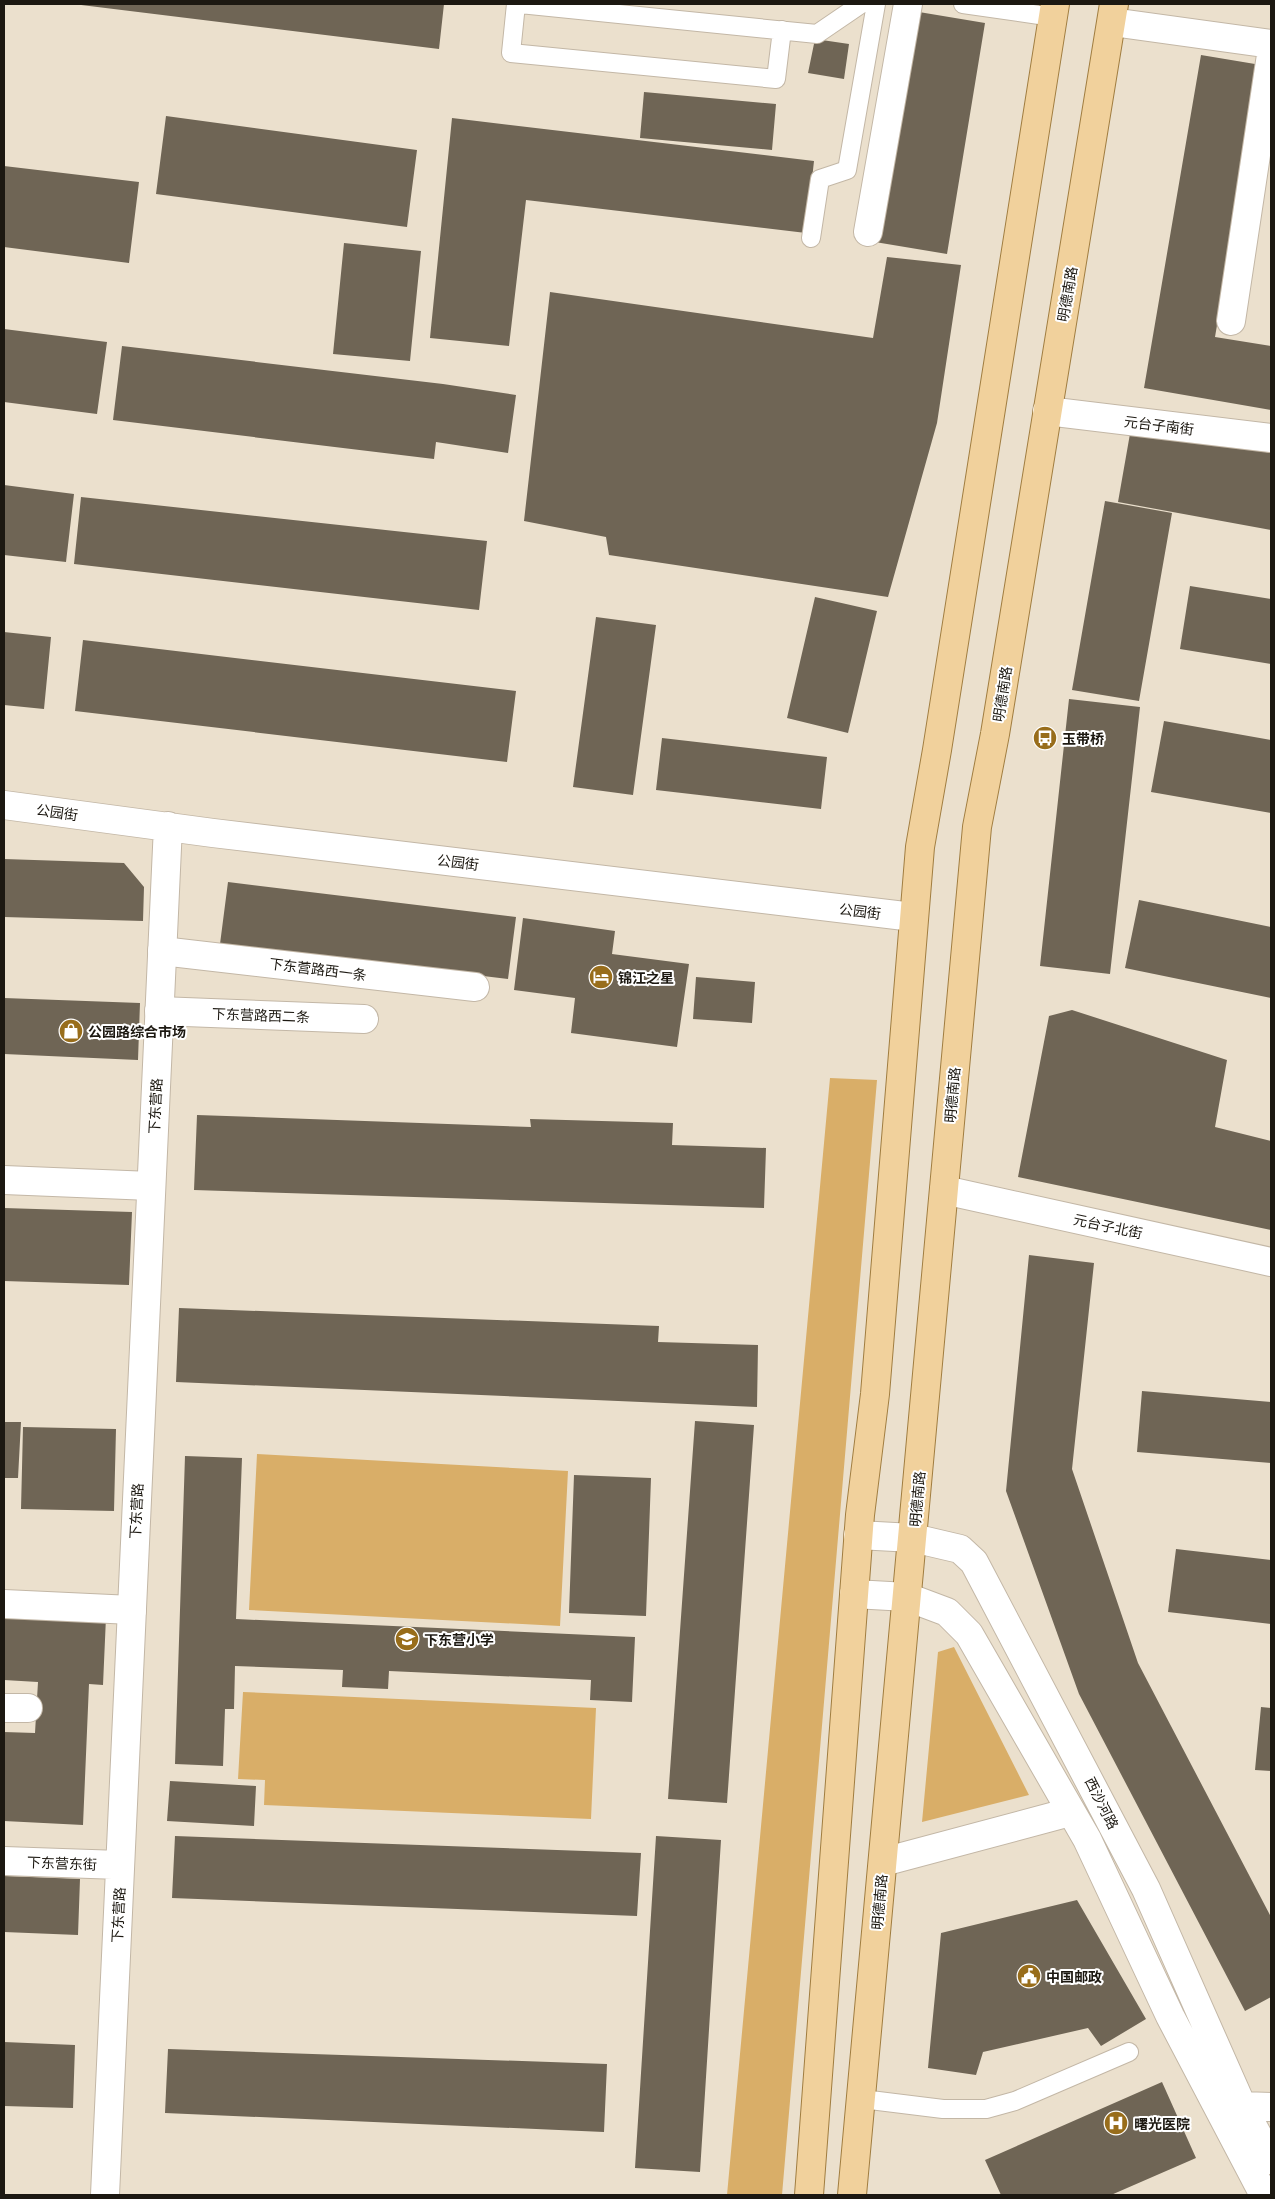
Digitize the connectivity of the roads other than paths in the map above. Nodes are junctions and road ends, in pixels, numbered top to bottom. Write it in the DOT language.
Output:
graph roads {
  1 [pos="516,4"];
  2 [pos="520,4"];
  3 [pos="861,4"];
  4 [pos="876,4"];
  5 [pos="908,4"];
  6 [pos="962,4"];
  7 [pos="1054,11"];
  8 [pos="1113,13"];
  9 [pos="782,30"];
  10 [pos="1271,44"];
  11 [pos="1271,54"];
  12 [pos="868,232"];
  13 [pos="811,238"];
  14 [pos="1231,321"];
  15 [pos="1047,411"];
  16 [pos="1271,438"];
  17 [pos="4,805"];
  18 [pos="168,826"];
  19 [pos="913,917"];
  20 [pos="162,951"];
  21 [pos="475,987"];
  22 [pos="159,1011"];
  23 [pos="364,1019"];
  24 [pos="4,1180"];
  25 [pos="151,1186"];
  26 [pos="944,1190"];
  27 [pos="1271,1262"];
  28 [pos="858,1535"];
  29 [pos="913,1538"];
  30 [pos="854,1594"];
  31 [pos="908,1597"];
  32 [pos="4,1604"];
  33 [pos="132,1610"];
  34 [pos="1070,1812"];
  35 [pos="4,1861"];
  36 [pos="883,1862"];
  37 [pos="120,1865"];
  38 [pos="1129,2052"];
  39 [pos="862,2099"];
  40 [pos="1271,2107"];
  41 [pos="1232,2112"];
  42 [pos="1271,2160"];
  43 [pos="105,2195"];
  44 [pos="809,2195"];
  45 [pos="852,2195"];
  46 [pos="1264,2195"];
  1 -- 9 [label="lane"];
  2 -- 9 [label="lane"];
  3 -- 9 [label="lane"];
  4 -- 13 [label="lane"];
  5 -- 12 [label="street"];
  6 -- 7 [label="lane"];
  7 -- 19 [label="main road"];
  8 -- 10 [label="street"];
  8 -- 15 [label="main road, 明德南路"];
  11 -- 14 [label="street"];
  15 -- 16 [label="street, 元台子南街"];
  15 -- 26 [label="main road, 明德南路"];
  17 -- 18 [label="street, 公园街"];
  18 -- 19 [label="street, 公园街"];
  18 -- 20 [label="street, 下东营路"];
  19 -- 28 [label="main road"];
  20 -- 21 [label="street, 下东营路西一条"];
  20 -- 22 [label="street, 下东营路"];
  22 -- 23 [label="street, 下东营路西二条"];
  22 -- 25 [label="street, 下东营路"];
  24 -- 25 [label="street"];
  25 -- 33 [label="street, 下东营路"];
  26 -- 27 [label="street, 元台子北街"];
  26 -- 29 [label="main road, 明德南路"];
  28 -- 29 [label="street, 西沙河路"];
  28 -- 30 [label="main road"];
  29 -- 31 [label="main road, 明德南路"];
  29 -- 41 [label="street, 西沙河路"];
  30 -- 31 [label="street, 西沙河路"];
  30 -- 44 [label="main road"];
  31 -- 34 [label="street, 西沙河路"];
  31 -- 36 [label="main road, 明德南路"];
  32 -- 33 [label="street"];
  33 -- 37 [label="street, 下东营路"];
  34 -- 36 [label="street"];
  34 -- 41 [label="street, 西沙河路"];
  35 -- 37 [label="street, 下东营东街"];
  36 -- 39 [label="main road, 明德南路"];
  37 -- 43 [label="street, 下东营路"];
  38 -- 39 [label="lane"];
  39 -- 45 [label="main road, 明德南路"];
  40 -- 41 [label="street"];
  41 -- 42 [label="street, 西沙河路"];
  41 -- 46 [label="street, 西沙河路"];
}
